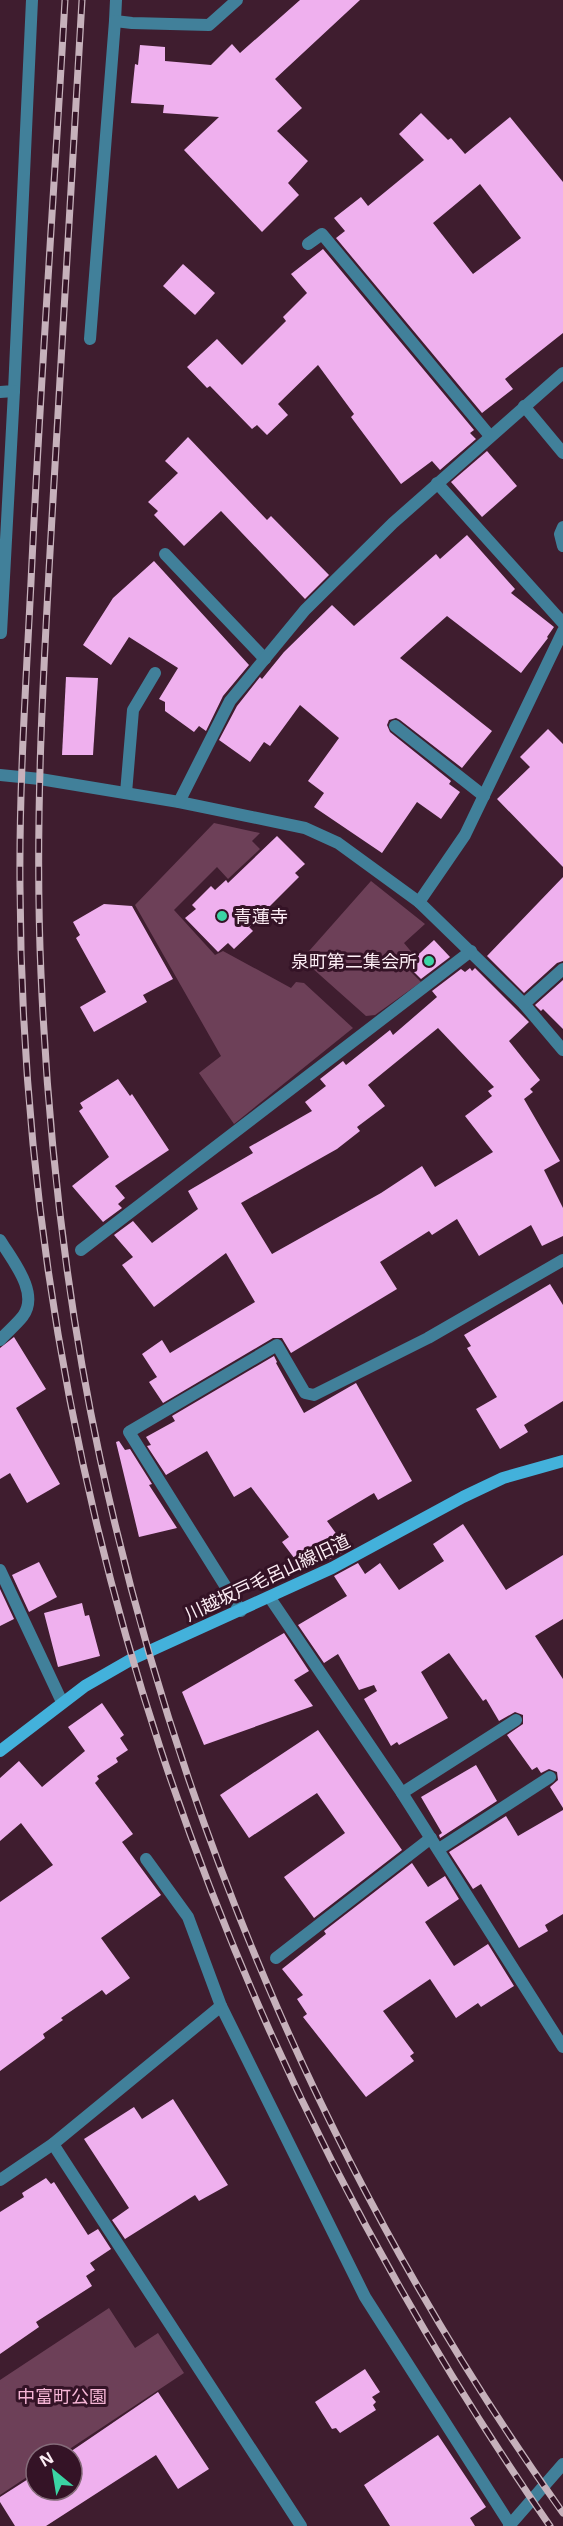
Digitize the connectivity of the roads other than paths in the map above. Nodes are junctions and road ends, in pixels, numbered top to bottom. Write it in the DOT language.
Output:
graph roads {
  1 [pos="32,0"];
  2 [pos="116,0"];
  3 [pos="237,0"];
  4 [pos="115,21"];
  5 [pos="308,244"];
  6 [pos="90,339"];
  7 [pos="563,373"];
  8 [pos="14,391"];
  9 [pos="0,392"];
  10 [pos="524,406"];
  11 [pos="490,436"];
  12 [pos="563,453"];
  13 [pos="437,483"];
  14 [pos="563,527"];
  15 [pos="563,546"];
  16 [pos="165,554"];
  17 [pos="563,623"];
  18 [pos="563,631"];
  19 [pos="1,633"];
  20 [pos="265,659"];
  21 [pos="155,673"];
  22 [pos="395,726"];
  23 [pos="0,775"];
  24 [pos="126,793"];
  25 [pos="484,796"];
  26 [pos="179,802"];
  27 [pos="419,902"];
  28 [pos="471,951"];
  29 [pos="563,969"];
  30 [pos="524,1004"];
  31 [pos="563,1050"];
  32 [pos="0,1240"];
  33 [pos="81,1250"];
  34 [pos="563,1260"];
  35 [pos="0,1340"];
  36 [pos="563,1461"];
  37 [pos="0,1570"];
  38 [pos="270,1598"];
  39 [pos="241,1611"];
  40 [pos="62,1702"];
  41 [pos="516,1720"];
  42 [pos="0,1751"];
  43 [pos="550,1777"];
  44 [pos="402,1793"];
  45 [pos="431,1838"];
  46 [pos="439,1849"];
  47 [pos="146,1859"];
  48 [pos="276,1958"];
  49 [pos="222,2007"];
  50 [pos="563,2048"];
  51 [pos="53,2144"];
  52 [pos="0,2180"];
  53 [pos="563,2464"];
  54 [pos="302,2526"];
  55 [pos="510,2526"];
  1 -- 8 [label="street"];
  2 -- 4 [label="street"];
  3 -- 4 [label="street"];
  4 -- 6 [label="street"];
  5 -- 11 [label="street"];
  7 -- 10 [label="street"];
  8 -- 9 [label="street"];
  8 -- 19 [label="street"];
  10 -- 11 [label="street"];
  10 -- 12 [label="street"];
  11 -- 13 [label="street"];
  13 -- 17 [label="street"];
  13 -- 20 [label="street"];
  14 -- 15 [label="street"];
  16 -- 20 [label="street"];
  18 -- 25 [label="street"];
  20 -- 26 [label="street"];
  21 -- 24 [label="street"];
  22 -- 25 [label="street"];
  23 -- 24 [label="street"];
  24 -- 26 [label="street"];
  25 -- 27 [label="street"];
  26 -- 27 [label="street"];
  27 -- 28 [label="street"];
  28 -- 30 [label="street"];
  28 -- 33 [label="street"];
  29 -- 30 [label="street"];
  30 -- 31 [label="street"];
  32 -- 35 [label="street"];
  34 -- 39 [label="street"];
  36 -- 38 [label="street, 川越坂戸毛呂山線旧道"];
  37 -- 40 [label="street"];
  38 -- 39 [label="street, 川越坂戸毛呂山線旧道"];
  38 -- 44 [label="street"];
  39 -- 40 [label="street, 川越坂戸毛呂山線旧道"];
  40 -- 42 [label="street, 川越坂戸毛呂山線旧道"];
  41 -- 44 [label="street"];
  43 -- 46 [label="street"];
  44 -- 45 [label="street"];
  45 -- 46 [label="street"];
  45 -- 48 [label="street"];
  46 -- 50 [label="street"];
  47 -- 49 [label="street"];
  49 -- 51 [label="street"];
  49 -- 55 [label="street"];
  51 -- 52 [label="street"];
  51 -- 54 [label="street"];
  53 -- 55 [label="street"];
}
